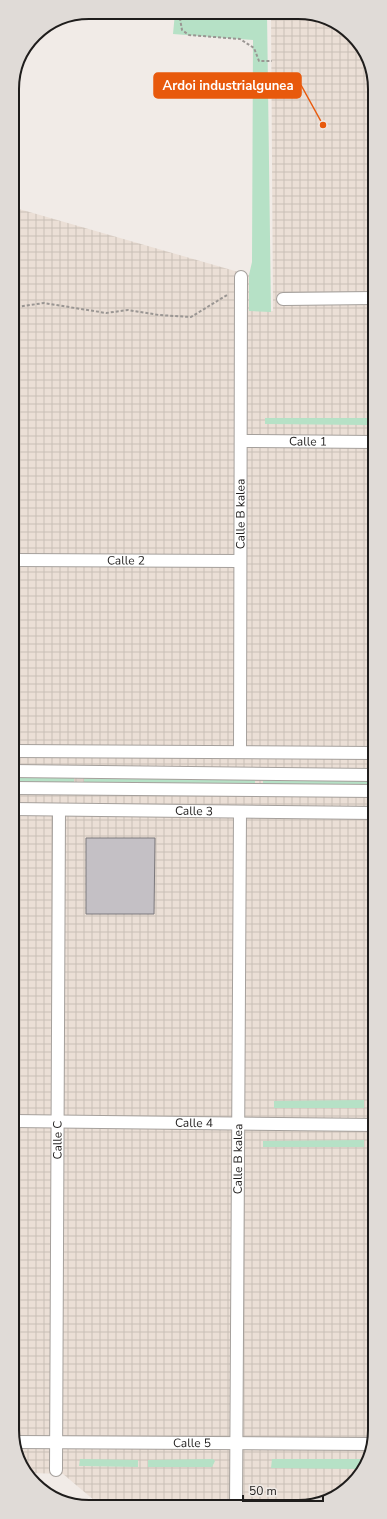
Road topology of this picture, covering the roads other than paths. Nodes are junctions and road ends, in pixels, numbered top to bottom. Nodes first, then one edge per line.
1 (241, 277) dead end
2 (368, 298) edge
3 (283, 299) dead end
4 (241, 441) junction
5 (368, 442) edge
6 (19, 560) edge
7 (240, 561) junction
8 (19, 751) edge
9 (240, 751) junction
10 (368, 753) edge
11 (19, 771) edge
12 (368, 774) edge
13 (19, 788) edge
14 (368, 791) edge
15 (19, 809) edge
16 (60, 810) junction
17 (240, 812) junction
18 (368, 813) edge
19 (19, 1121) edge
20 (58, 1121) junction
21 (239, 1123) junction
22 (368, 1125) edge
23 (20, 1442) edge
24 (58, 1442) junction
25 (237, 1444) junction
26 (367, 1444) edge
27 (56, 1470) dead end
28 (236, 1500) edge

1 - 4 street, Calle B kalea
2 - 3 street
4 - 5 street, Calle 1
4 - 7 street, Calle B kalea
6 - 7 street, Calle 2
7 - 9 street, Calle B kalea
8 - 9 street
9 - 10 street
11 - 12 street
13 - 14 street, Calle 3
15 - 16 street, Calle 3
16 - 17 street, Calle 3
16 - 20 street, Calle C
17 - 18 street, Calle 3
17 - 21 street, Calle B kalea
19 - 20 street, Calle 4
20 - 21 street, Calle 4
20 - 24 street, Calle C
21 - 22 street, Calle 4
21 - 25 street, Calle B kalea
23 - 24 street, Calle 5
24 - 25 street, Calle 5
24 - 27 street, Calle C
25 - 26 street, Calle 5
25 - 28 street, Calle B kalea

